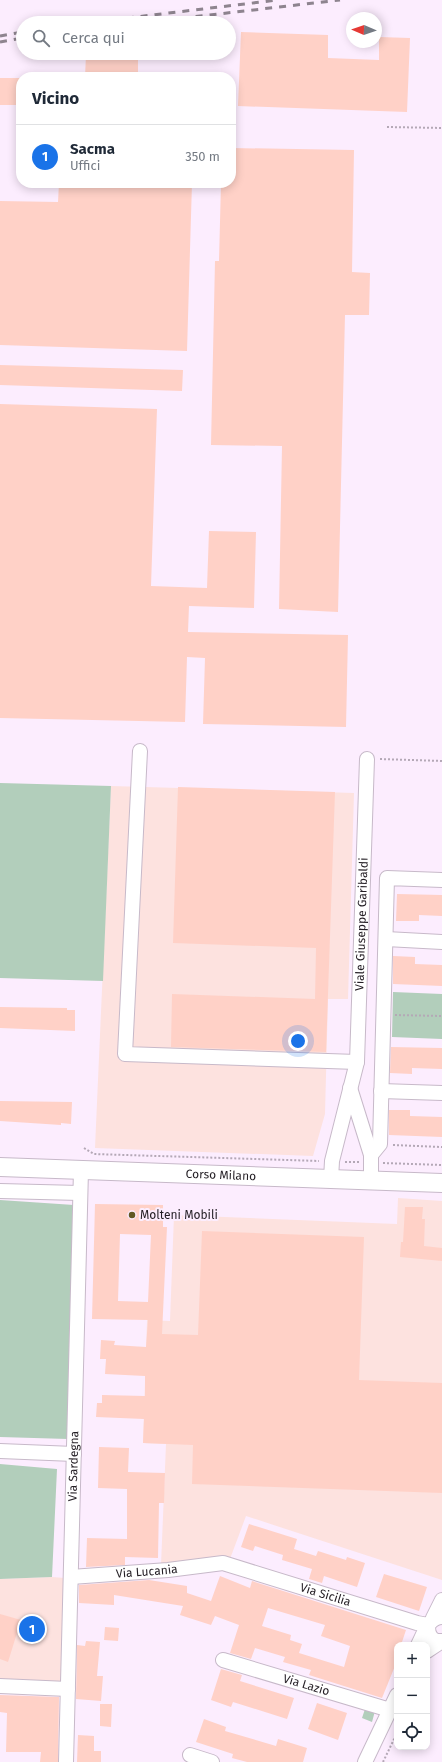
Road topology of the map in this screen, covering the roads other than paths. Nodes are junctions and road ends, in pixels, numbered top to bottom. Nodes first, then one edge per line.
1 (140, 751) dead end
2 (367, 759) road end
3 (442, 880) edge
4 (386, 939) junction
5 (442, 942) edge
6 (357, 1062) junction
7 (350, 1088) junction
8 (381, 1091) junction
9 (442, 1093) edge
10 (374, 1154) junction
11 (0, 1167) edge
12 (81, 1170) junction
13 (331, 1179) junction
14 (371, 1181) junction
15 (442, 1183) edge
16 (0, 1191) edge
17 (80, 1193) junction
18 (0, 1451) edge
19 (74, 1454) junction
20 (223, 1563) joint
21 (71, 1577) junction
22 (442, 1600) edge
23 (433, 1622) edge
24 (442, 1641) edge
25 (420, 1642) edge
26 (430, 1649) edge
27 (223, 1660) dead end
28 (0, 1686) edge
29 (68, 1689) junction
30 (394, 1701) edge
31 (390, 1710) junction
32 (190, 1755) dead end
33 (66, 1762) edge
34 (212, 1762) edge
35 (365, 1762) edge

1 - 6 street
2 - 6 street, Viale Giuseppe Garibaldi
3 - 4 street, Viale Giuseppe Garibaldi
4 - 5 street, Viale Giuseppe Garibaldi
4 - 8 street, Viale Giuseppe Garibaldi
6 - 7 street, Viale Giuseppe Garibaldi
7 - 10 street, Viale Giuseppe Garibaldi
7 - 13 street, Viale Giuseppe Garibaldi
8 - 9 street
8 - 10 street, Viale Giuseppe Garibaldi
10 - 14 street, Viale Giuseppe Garibaldi
11 - 12 main road, Corso Milano
12 - 13 main road, Corso Milano
12 - 17 street, Via Sardegna
13 - 14 main road, Corso Milano
14 - 15 main road, Corso Milano
16 - 17 street
17 - 19 street, Via Sardegna
18 - 19 street
19 - 21 street, Via Sardegna
20 - 21 street, Via Lucania
20 - 23 street, Via Sicilia
21 - 29 street, Via Sardegna
22 - 23 street
23 - 24 street
23 - 25 street
24 - 26 street
27 - 31 street, Via Lazio
28 - 29 street
29 - 33 street, Via Sardegna
30 - 31 street
31 - 35 street
32 - 34 street

